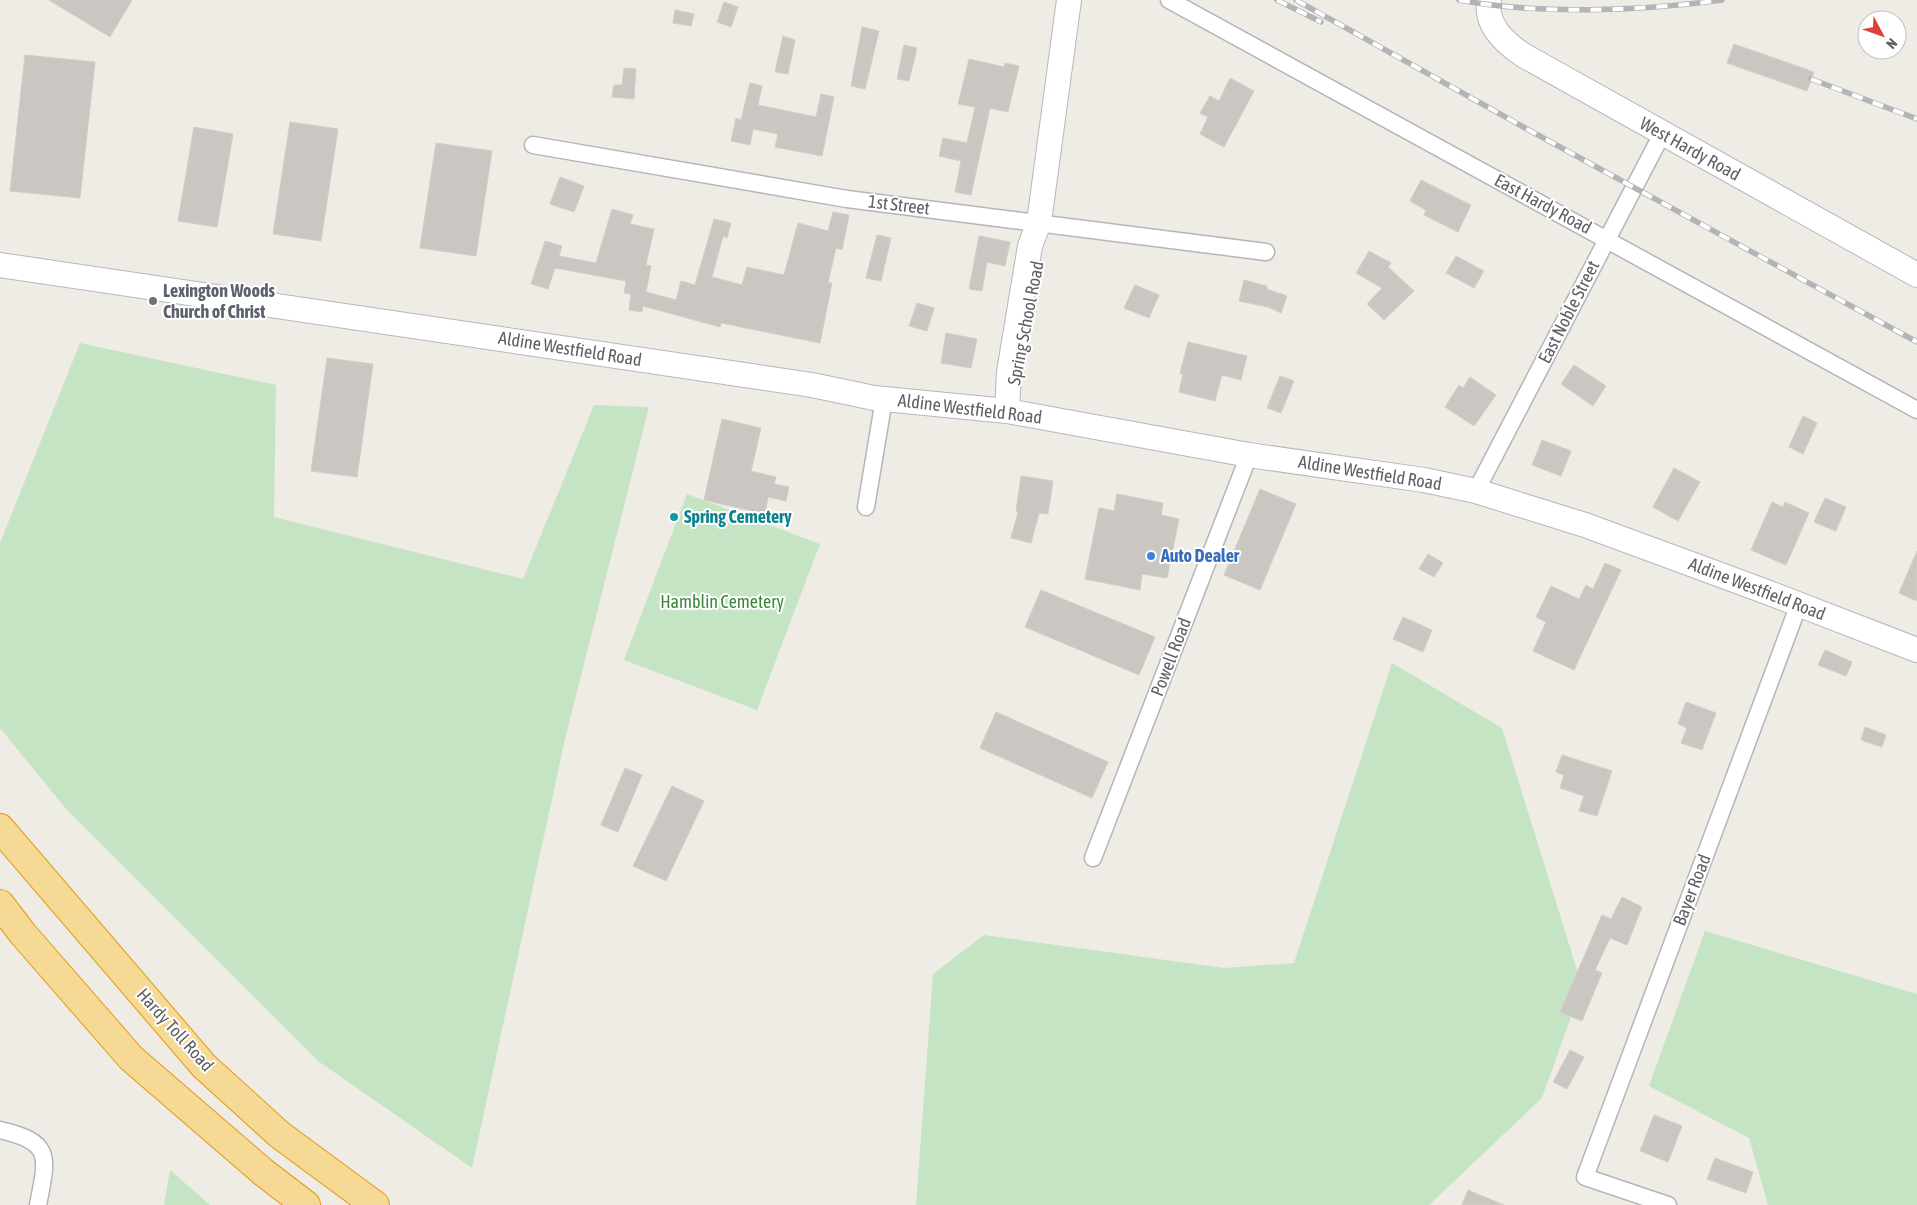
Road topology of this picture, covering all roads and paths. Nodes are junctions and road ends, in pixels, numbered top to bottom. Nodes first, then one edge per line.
1 (1070, 0) edge
2 (1169, 0) edge
3 (1489, 0) edge
4 (1662, 134) junction
5 (533, 145) dead end
6 (1039, 222) junction
7 (1607, 239) junction
8 (1266, 252) dead end
9 (0, 264) edge
10 (1917, 276) edge
11 (884, 399) junction
12 (1917, 410) edge
13 (1007, 411) junction
14 (1249, 455) junction
15 (1476, 491) junction
16 (866, 507) dead end
17 (1799, 604) junction
18 (1917, 650) edge
19 (0, 829) edge
20 (1093, 858) dead end
21 (0, 904) edge
22 (0, 1130) edge
23 (38, 1205) edge
24 (306, 1205) edge
25 (374, 1205) edge
26 (1668, 1205) edge

1 - 6 main road, Spring School Road
2 - 7 street, East Hardy Road
3 - 4 main road, West Hardy Road
4 - 7 street, East Noble Street
4 - 10 main road, West Hardy Road
5 - 6 street, 1st Street
6 - 8 street, 1st Street
6 - 13 main road, Spring School Road
7 - 12 street, East Hardy Road
7 - 15 street, East Noble Street
9 - 11 main road, Aldine Westfield Road
11 - 13 main road, Aldine Westfield Road
11 - 16 street
13 - 14 main road, Aldine Westfield Road
14 - 15 main road, Aldine Westfield Road
14 - 20 street, Powell Road
15 - 17 main road, Aldine Westfield Road
17 - 18 main road, Aldine Westfield Road
17 - 26 street, Bayer Road
19 - 25 highway, Hardy Toll Road
21 - 24 highway
22 - 23 street

